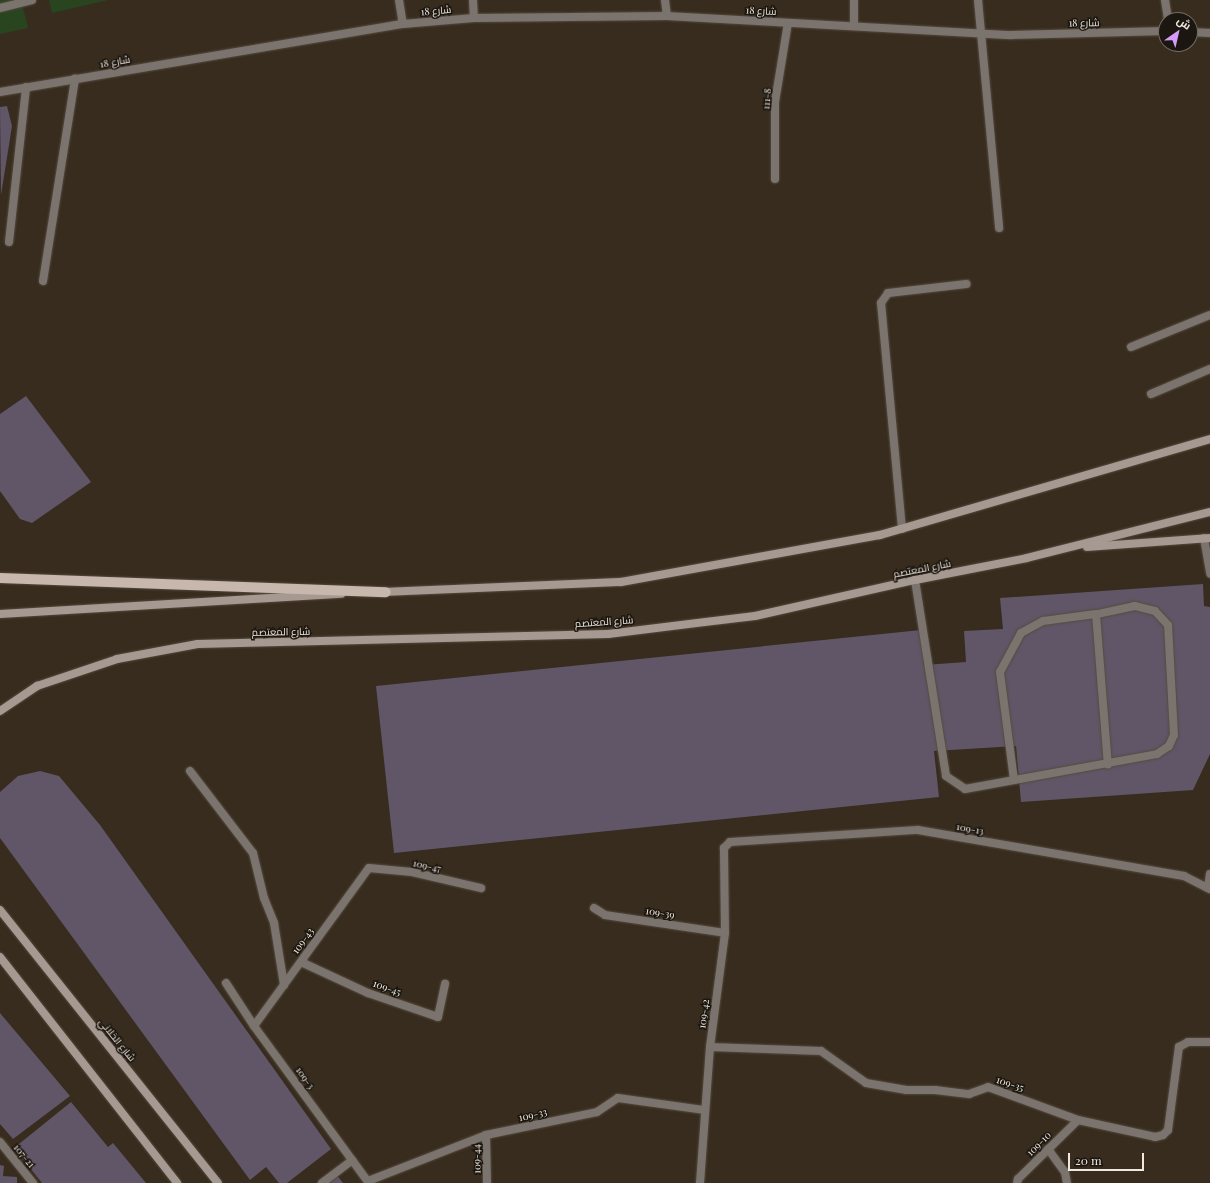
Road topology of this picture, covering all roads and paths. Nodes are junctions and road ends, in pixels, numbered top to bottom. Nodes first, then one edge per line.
1 (32, 0) edge
2 (400, 0) edge
3 (473, 0) edge
4 (665, 0) edge
5 (854, 0) edge
6 (978, 0) edge
7 (1165, 0) edge
8 (0, 8) edge
9 (1167, 12) edge
10 (667, 16) junction
11 (474, 18) junction
12 (788, 23) junction
13 (402, 24) junction
14 (854, 26) junction
15 (1158, 31) edge
16 (1198, 32) edge
17 (979, 33) junction
18 (1210, 33) edge
19 (75, 79) junction
20 (26, 88) junction
21 (0, 92) edge
22 (775, 179) dead end
23 (999, 228) dead end
24 (9, 242) dead end
25 (43, 280) dead end
26 (966, 284) dead end
27 (1210, 315) edge
28 (1131, 347) dead end
29 (1210, 370) edge
30 (1151, 394) dead end
31 (1210, 439) edge
32 (1210, 512) edge
33 (902, 529) junction
34 (1207, 538) edge
35 (1064, 549) junction
36 (1210, 573) edge
37 (0, 578) edge
38 (915, 580) junction
39 (386, 592) junction
40 (0, 614) edge
41 (1096, 614) junction
42 (0, 711) edge
43 (1108, 764) junction
44 (190, 771) dead end
45 (1014, 780) junction
46 (724, 848) joint
47 (369, 868) joint
48 (1210, 874) edge
49 (481, 888) dead end
50 (1209, 889) edge
51 (594, 908) dead end
52 (0, 910) edge
53 (725, 933) junction
54 (0, 958) edge
55 (301, 962) junction
56 (226, 983) dead end
57 (445, 984) dead end
58 (284, 985) junction
59 (254, 1026) junction
60 (1210, 1042) edge
61 (710, 1047) junction
62 (705, 1110) junction
63 (1078, 1120) junction
64 (486, 1135) junction
65 (0, 1142) edge
66 (1048, 1149) junction
67 (352, 1160) junction
68 (369, 1182) edge
69 (33, 1183) edge
70 (177, 1183) edge
71 (218, 1183) edge
72 (322, 1183) edge
73 (487, 1183) edge
74 (700, 1183) edge
75 (1017, 1183) edge
76 (1067, 1183) edge

1 - 8 street
2 - 13 street
3 - 11 street
4 - 10 street
5 - 14 street
6 - 17 street
7 - 9 street
10 - 11 street, شارع 18
10 - 12 street, شارع 18
11 - 13 street, شارع 18
12 - 14 street, شارع 18
12 - 22 street, 111-8
13 - 19 street, شارع 18
14 - 17 street, شارع 18
15 - 17 street, شارع 18
16 - 18 street
17 - 23 street
19 - 20 street, شارع 18
19 - 25 street
20 - 21 street, شارع 18
20 - 24 street
26 - 33 street
27 - 28 street
29 - 30 street
31 - 33 main road
32 - 35 main road, شارع المعتصم
33 - 39 main road
34 - 35 main road
34 - 36 street
35 - 38 main road, شارع المعتصم
37 - 39 main road
38 - 42 main road, شارع المعتصم
38 - 45 street
39 - 40 main road
41 - 43 street
41 - 43 street
41 - 45 street
43 - 45 street
44 - 58 street
46 - 50 street, 109-13
46 - 53 street, 109-42
47 - 49 street, 109-47
47 - 55 street, 109-43
48 - 50 street
51 - 53 street, 109-39
52 - 71 main road, شارع الخلاني
53 - 61 street, 109-42
54 - 70 main road
55 - 57 street, 109-45
55 - 58 street, 109-43
56 - 59 street, 109-3
58 - 59 street, 109-43
59 - 67 street, 109-3
60 - 63 street, 109-35
61 - 62 street, 109-42
61 - 63 street, 109-35
62 - 64 street, 109-33
62 - 74 street, 109-42
63 - 66 street, 109-10
64 - 68 street, 109-33
64 - 73 street, 109-44
65 - 69 street, 107-21
66 - 75 street, 109-10
66 - 76 street
67 - 68 street, 109-3
67 - 72 street

